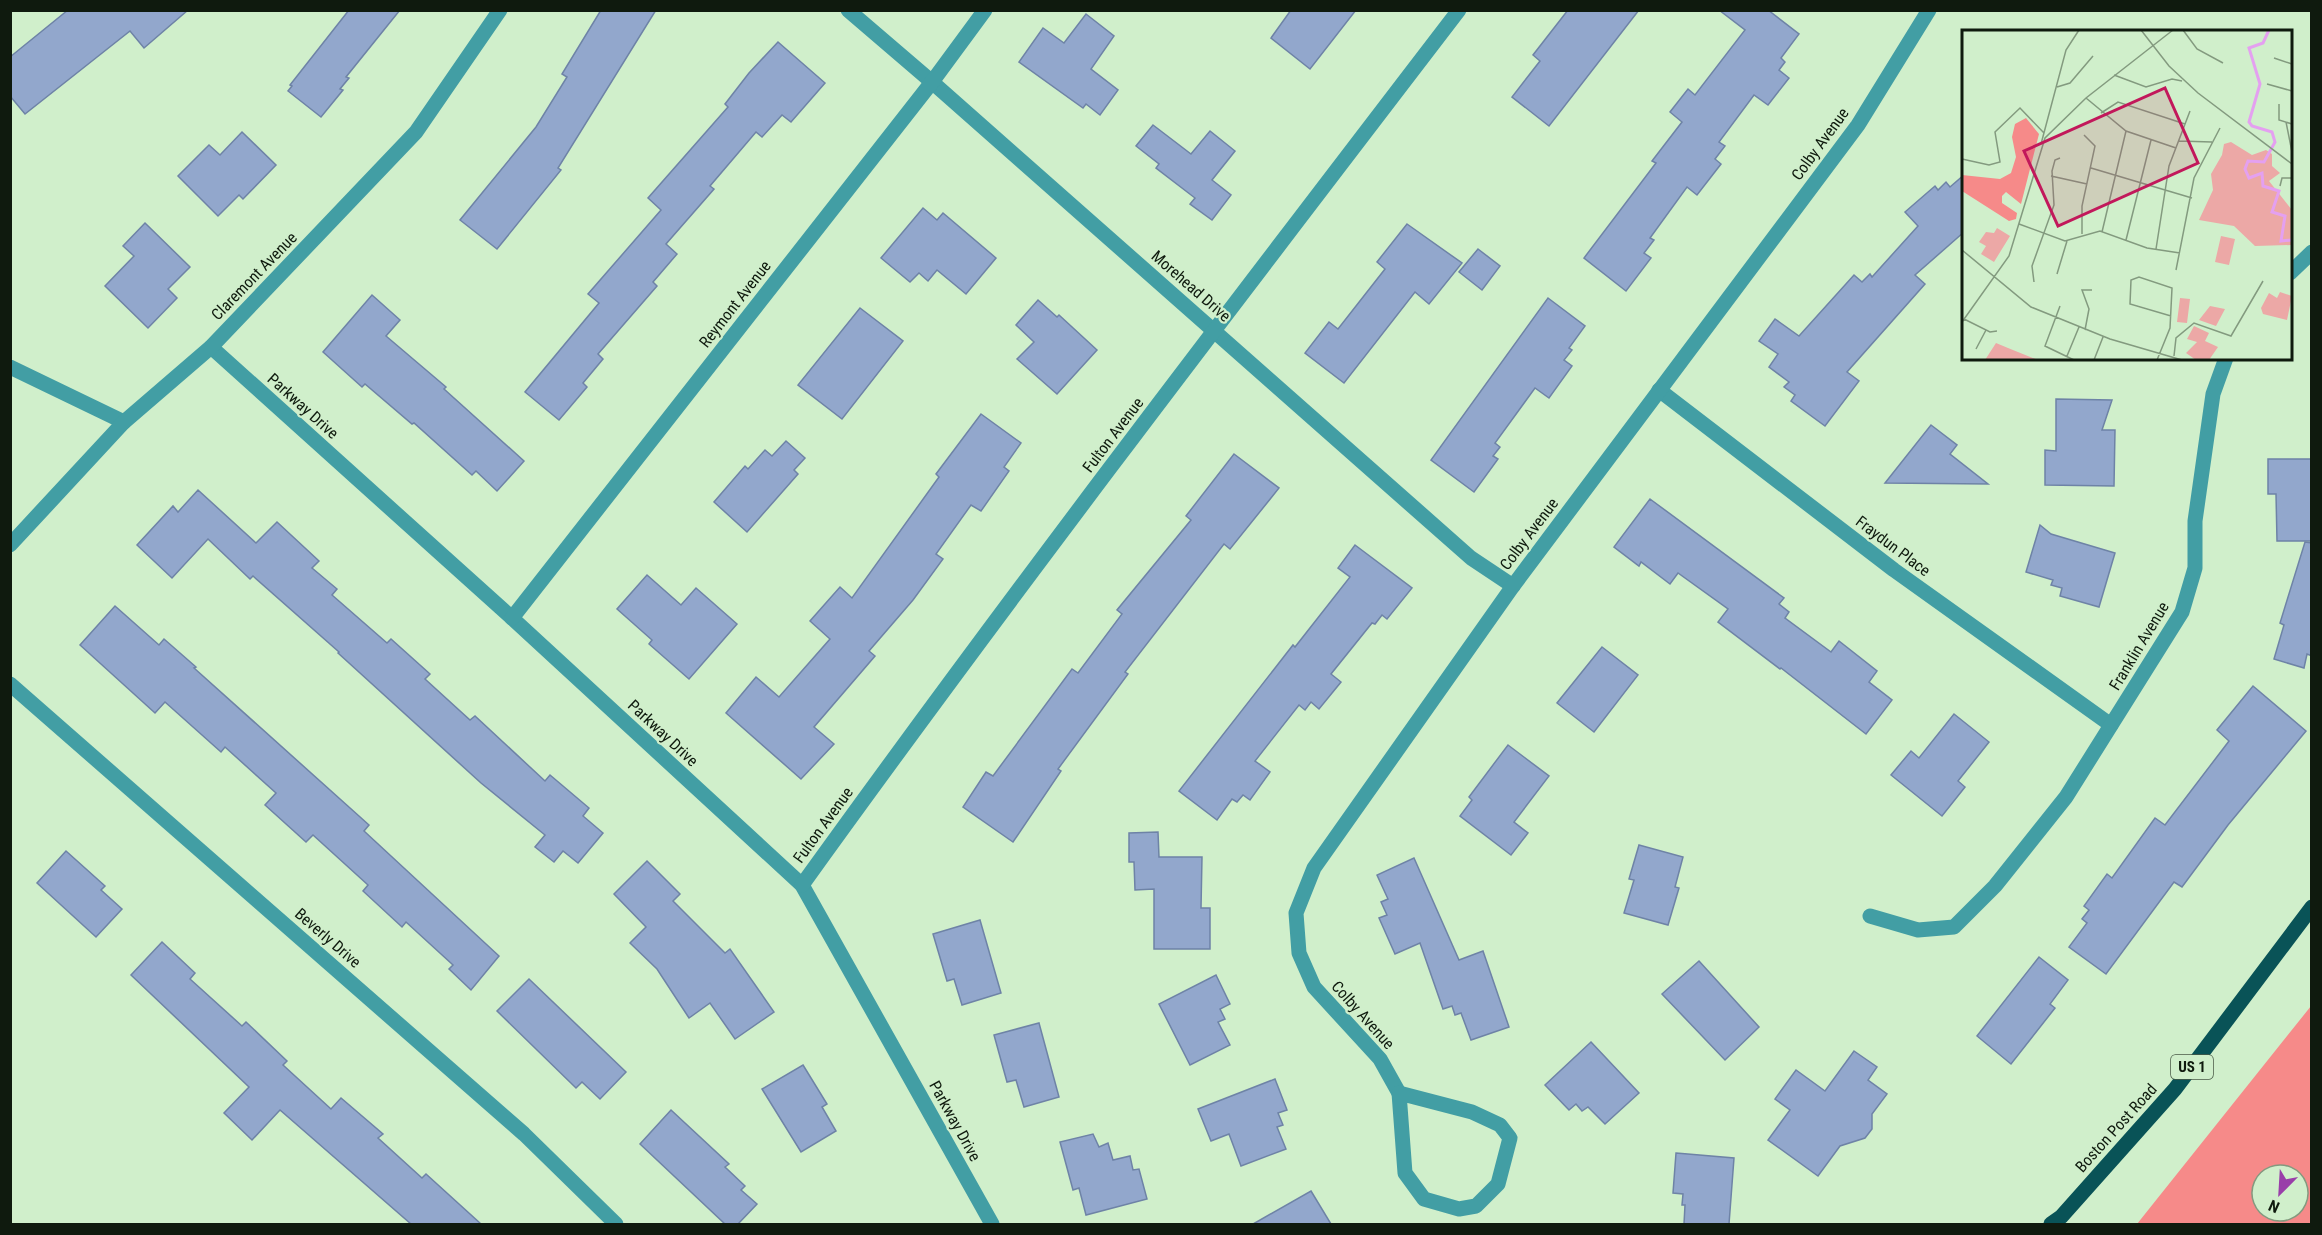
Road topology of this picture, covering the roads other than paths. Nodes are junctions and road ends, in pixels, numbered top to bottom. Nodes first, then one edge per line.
1 (500, 10) edge
2 (848, 10) edge
3 (985, 10) edge
4 (1459, 10) edge
5 (1929, 10) edge
6 (932, 82) junction
7 (2312, 252) edge
8 (2292, 271) edge
9 (1214, 330) junction
10 (211, 347) junction
11 (2225, 360) edge
12 (10, 367) edge
13 (1659, 390) junction
14 (124, 422) junction
15 (10, 545) edge
16 (1513, 586) junction
17 (512, 618) junction
18 (10, 684) edge
19 (2111, 725) junction
20 (802, 885) junction
21 (2312, 907) edge
22 (1870, 916) dead end
23 (1399, 1093) junction
24 (616, 1224) edge
25 (992, 1224) edge
26 (2051, 1224) edge

1 - 10 street, Claremont Avenue
2 - 6 street, Morehead Drive
3 - 6 street, Reymont Avenue
4 - 9 street, Fulton Avenue
5 - 13 street, Colby Avenue
6 - 9 street, Morehead Drive
6 - 17 street, Reymont Avenue
7 - 8 street
9 - 16 street, Morehead Drive
9 - 20 street, Fulton Avenue
10 - 14 street, Claremont Avenue
10 - 17 street, Parkway Drive
11 - 19 street, Franklin Avenue
12 - 14 street
13 - 16 street, Colby Avenue
13 - 19 street, Fraydun Place
14 - 15 street, Claremont Avenue
16 - 23 street, Colby Avenue
17 - 20 street, Parkway Drive
18 - 24 street, Beverly Drive
19 - 22 street, Franklin Avenue
20 - 25 street, Parkway Drive
21 - 26 main road, Boston Post Road / US 1
23 - 23 street, Colby Avenue

